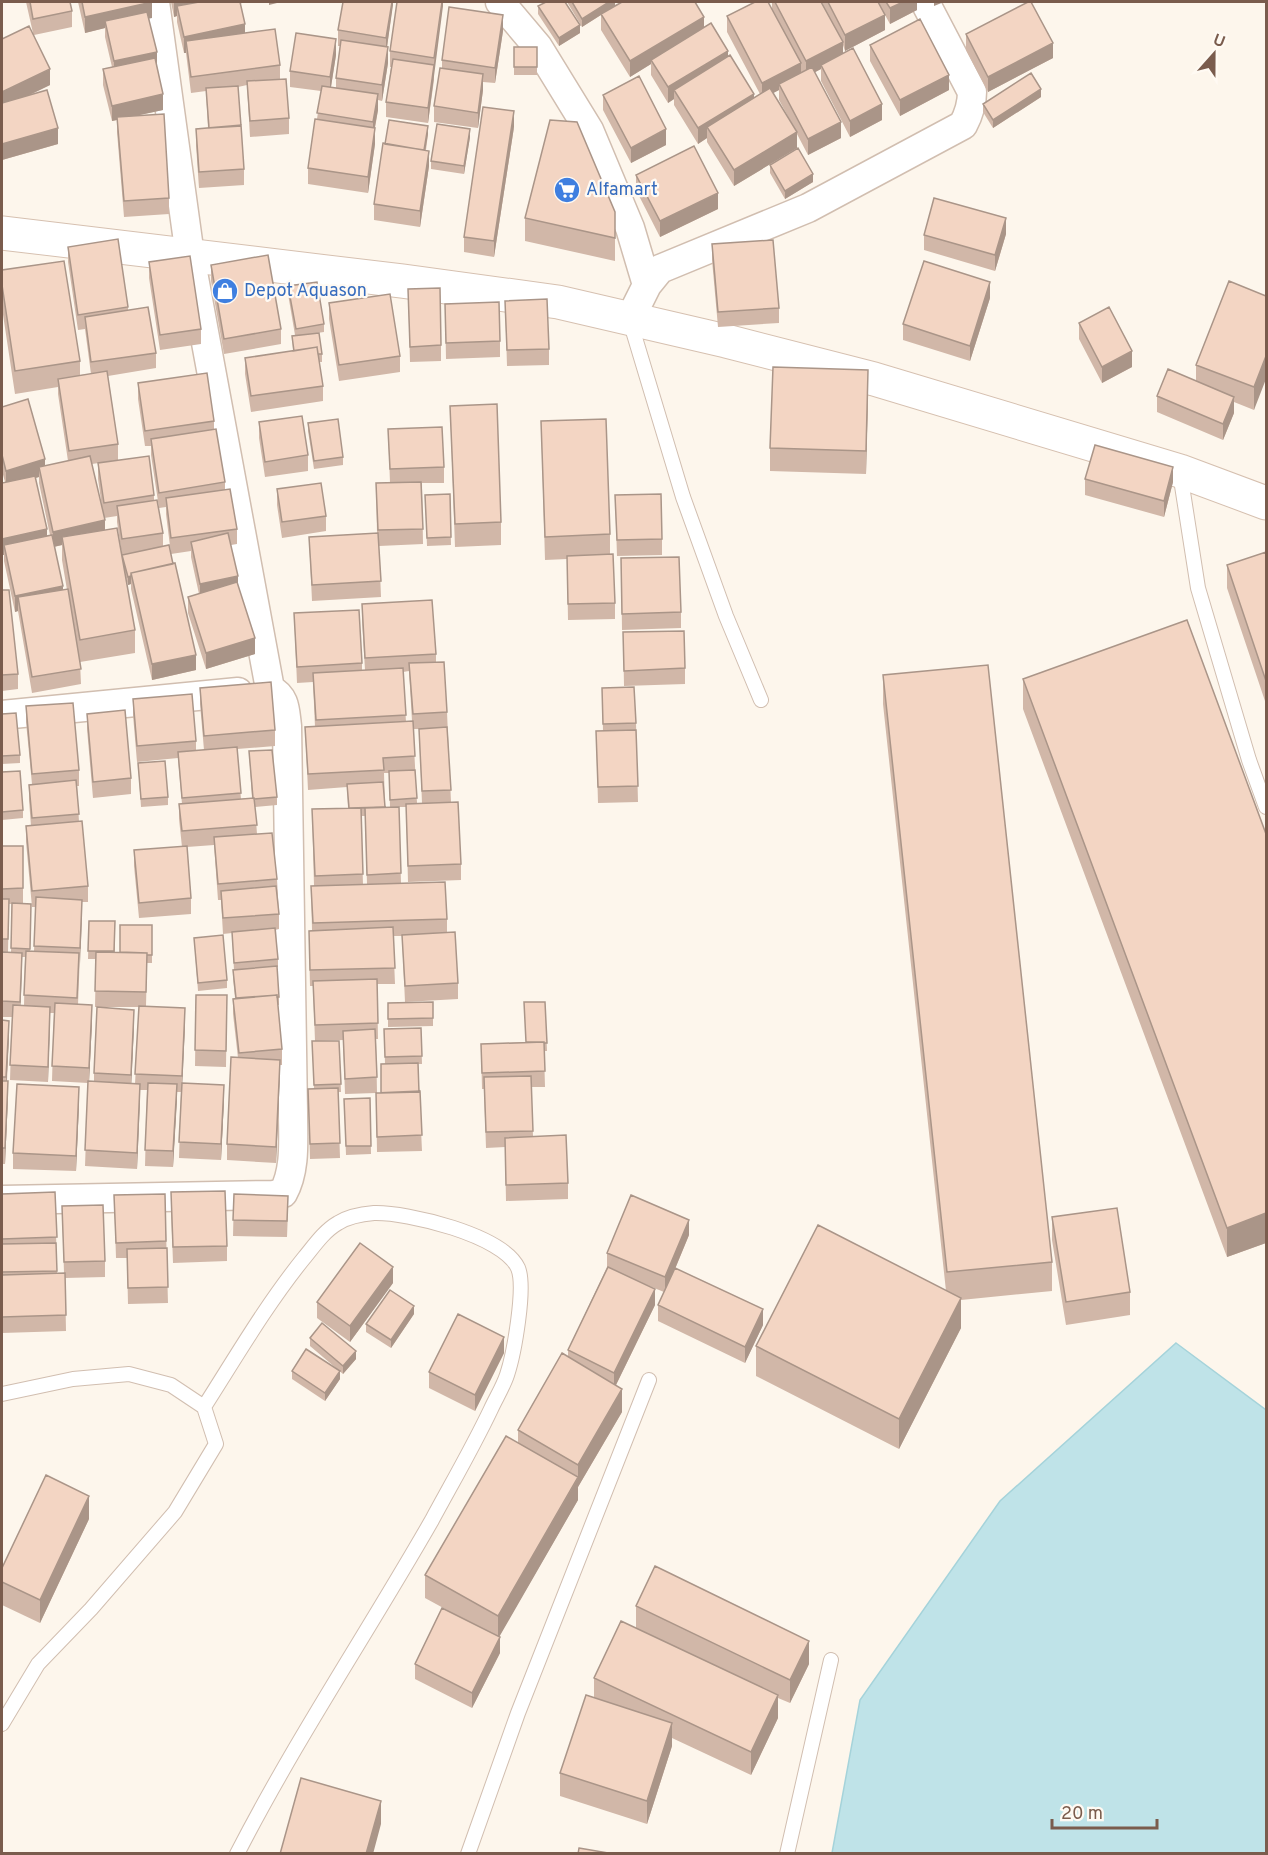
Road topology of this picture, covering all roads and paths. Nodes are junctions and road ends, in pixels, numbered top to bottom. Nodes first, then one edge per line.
1 (155, 2) edge
2 (500, 2) edge
3 (925, 2) edge
4 (2, 232) edge
5 (190, 255) junction
6 (647, 285) junction
7 (630, 319) junction
8 (1180, 471) junction
9 (1266, 503) edge
10 (270, 689) junction
11 (760, 700) dead end
12 (2, 715) edge
13 (1266, 807) edge
14 (2, 1200) edge
15 (649, 1380) dead end
16 (2, 1394) edge
17 (204, 1407) junction
18 (831, 1660) dead end
19 (2, 1724) edge
20 (237, 1854) edge
21 (468, 1854) edge
22 (787, 1854) edge

1 - 5 street
2 - 6 street
3 - 6 street
4 - 5 street
5 - 7 street
5 - 10 street
6 - 7 street
7 - 8 street
7 - 11 lane
8 - 9 street
8 - 13 lane
10 - 12 street
10 - 14 street
15 - 21 lane
16 - 17 lane
17 - 19 lane
17 - 20 lane
18 - 22 lane

